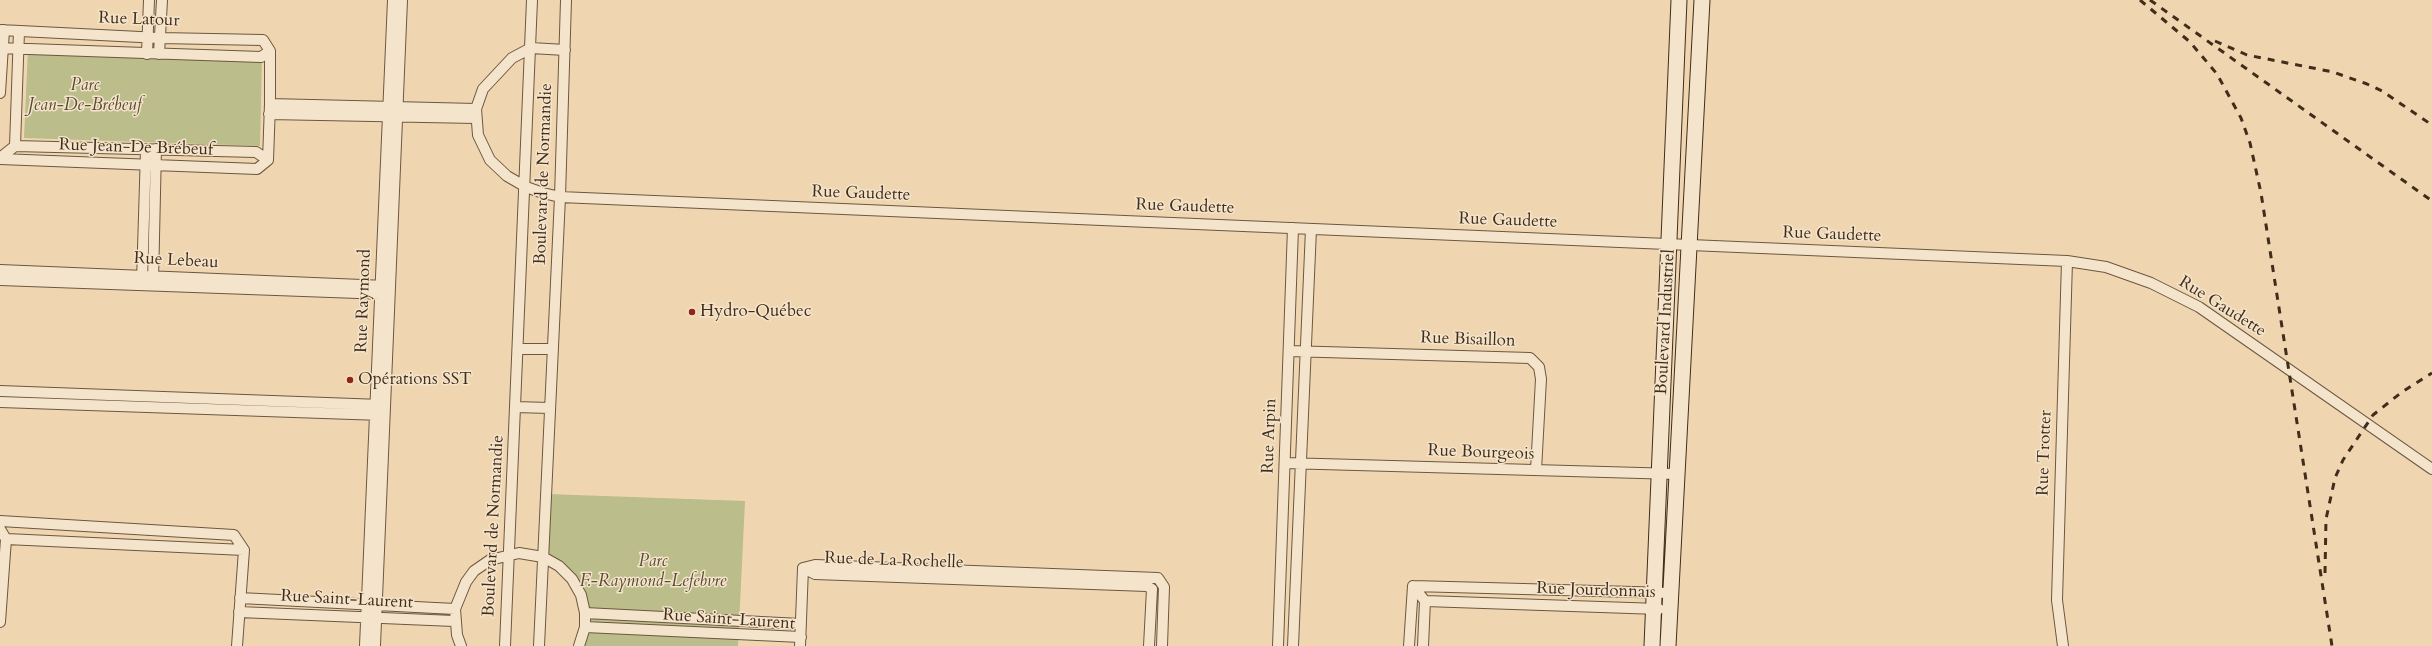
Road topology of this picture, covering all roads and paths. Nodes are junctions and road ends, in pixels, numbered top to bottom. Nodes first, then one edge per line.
1 (149, 0) edge
2 (162, 0) edge
3 (393, 0) edge
4 (402, 0) edge
5 (532, 0) edge
6 (566, 0) edge
7 (1679, 0) edge
8 (1702, 0) edge
9 (1678, 15) junction
10 (1701, 21) junction
11 (2, 30) edge
12 (19, 31) junction
13 (148, 37) junction
14 (160, 38) junction
15 (1, 48) edge
16 (531, 48) junction
17 (17, 49) junction
18 (566, 50) junction
19 (270, 51) junction
20 (147, 54) junction
21 (159, 54) junction
22 (1675, 88) junction
23 (1698, 90) junction
24 (0, 93) edge
25 (270, 109) junction
26 (393, 112) junction
27 (476, 113) junction
28 (15, 146) junction
29 (151, 150) junction
30 (0, 158) edge
31 (268, 160) junction
32 (146, 165) junction
33 (156, 165) junction
34 (526, 187) junction
35 (560, 197) junction
36 (1293, 228) junction
37 (1311, 229) junction
38 (1668, 244) junction
39 (1690, 245) junction
40 (2066, 261) junction
41 (3, 270) edge
42 (82, 273) junction
43 (150, 279) junction
44 (3, 280) edge
45 (82, 283) junction
46 (385, 290) junction
47 (518, 349) junction
48 (553, 349) junction
49 (1289, 350) junction
50 (1306, 351) junction
51 (77, 394) junction
52 (5, 397) edge
53 (140, 402) junction
54 (77, 404) junction
55 (515, 407) junction
56 (550, 408) junction
57 (380, 410) junction
58 (1284, 463) junction
59 (1301, 464) junction
60 (2432, 469) edge
61 (1536, 470) junction
62 (1660, 474) junction
63 (1676, 474) junction
64 (0, 521) edge
65 (0, 529) edge
66 (138, 530) junction
67 (6, 539) junction
68 (138, 545) junction
69 (244, 550) junction
70 (508, 554) junction
71 (543, 557) junction
72 (803, 568) junction
73 (984, 576) junction
74 (1162, 583) junction
75 (1413, 586) junction
76 (1152, 589) junction
77 (1523, 589) junction
78 (1655, 593) junction
79 (1670, 593) junction
80 (240, 598) junction
81 (1425, 601) junction
82 (372, 604) junction
83 (1522, 605) junction
84 (455, 609) junction
85 (1654, 609) junction
86 (1669, 609) junction
87 (239, 612) junction
88 (585, 613) junction
89 (650, 616) junction
90 (371, 618) junction
91 (454, 621) junction
92 (0, 622) edge
93 (801, 624) junction
94 (585, 627) junction
95 (650, 630) junction
96 (801, 642) edge
97 (237, 646) edge
98 (365, 646) edge
99 (375, 646) edge
100 (461, 646) edge
101 (505, 646) edge
102 (538, 646) edge
103 (579, 646) edge
104 (1149, 646) edge
105 (1162, 646) edge
106 (1278, 646) edge
107 (1293, 646) edge
108 (1409, 646) edge
109 (1423, 646) edge
110 (1652, 646) edge
111 (1668, 646) edge
112 (2064, 646) edge

1 - 13 street
2 - 14 street
3 - 26 street, Rue Raymond
4 - 26 street, Rue Raymond
5 - 16 street, Boulevard de Normandie
6 - 18 street, Boulevard de Normandie
7 - 9 street, Boulevard Industriel
8 - 10 street, Boulevard Industriel
9 - 10 street
9 - 22 street, Boulevard Industriel
10 - 23 street, Boulevard Industriel
11 - 12 street, Rue Latour
11 - 15 street
12 - 13 street, Rue Latour
12 - 17 street
13 - 14 street, Rue Latour
13 - 20 street
14 - 19 street, Rue Latour
14 - 21 street
15 - 17 street, Rue Latour
15 - 24 street
16 - 18 street
16 - 27 street
16 - 34 street, Boulevard de Normandie
17 - 20 street, Rue Latour
17 - 28 street
18 - 35 street, Boulevard de Normandie
19 - 21 street, Rue Latour
19 - 25 street
20 - 21 street, Rue Latour
22 - 23 street
22 - 38 street, Boulevard Industriel
23 - 39 street, Boulevard Industriel
25 - 26 street
25 - 31 street
26 - 27 street
26 - 46 street, Rue Raymond
27 - 34 street
28 - 29 street, Rue Jean-De Brébeuf
28 - 30 street, Rue Jean-De Brébeuf
29 - 31 street, Rue Jean-De Brébeuf
29 - 32 street
29 - 33 street
30 - 32 street, Rue Jean-De Brébeuf
31 - 33 street, Rue Jean-De Brébeuf
32 - 33 street, Rue Jean-De Brébeuf
32 - 43 street
33 - 43 street
34 - 35 street, Rue Gaudette
34 - 47 street, Boulevard de Normandie
35 - 36 street, Rue Gaudette
35 - 48 street, Boulevard de Normandie
36 - 37 street, Rue Gaudette
36 - 49 street, Rue Arpin
37 - 38 street, Rue Gaudette
37 - 50 street, Rue Arpin
38 - 39 street, Rue Gaudette
38 - 62 street, Boulevard Industriel
39 - 40 street, Rue Gaudette
39 - 63 street, Boulevard Industriel
40 - 60 street, Rue Gaudette
40 - 112 street, Rue Trotter
41 - 42 street, Rue Lebeau
41 - 44 street, Rue Lebeau
42 - 43 street, Rue Lebeau
42 - 45 street
43 - 45 street, Rue Lebeau
43 - 46 street, Rue Lebeau
44 - 45 street, Rue Lebeau
46 - 57 street, Rue Raymond
47 - 48 street
47 - 55 street, Boulevard de Normandie
48 - 56 street, Boulevard de Normandie
49 - 50 street, Rue Bisaillon
49 - 58 street, Rue Arpin
50 - 59 street, Rue Arpin
50 - 61 street, Rue Bisaillon
51 - 52 street
51 - 53 street
51 - 54 street
52 - 54 street
53 - 54 street
53 - 57 street
55 - 56 street
55 - 70 street, Boulevard de Normandie
56 - 71 street, Boulevard de Normandie
57 - 82 street, Rue Raymond
58 - 59 street, Rue Bourgeois
58 - 106 street, Rue Arpin
59 - 61 street, Rue Bourgeois
59 - 107 street, Rue Arpin
61 - 62 street, Rue Bourgeois
62 - 63 street, Rue Bourgeois
62 - 78 street, Boulevard Industriel
63 - 79 street, Boulevard Industriel
64 - 66 street
65 - 67 street
66 - 68 street
66 - 69 street
67 - 68 street
67 - 92 street
68 - 69 street
69 - 80 street
70 - 71 street
70 - 84 street
70 - 101 street, Boulevard de Normandie
71 - 88 street
71 - 102 street, Boulevard de Normandie
72 - 73 street, Rue de La Rochelle
72 - 73 street, Rue de La Rochelle
72 - 93 street, Rue de La Rochelle
73 - 74 street, Rue de La Rochelle
73 - 76 street, Rue de La Rochelle
74 - 76 street
74 - 105 street
75 - 77 street, Rue Jourdonnais
75 - 81 street
75 - 108 street
76 - 104 street
77 - 78 street, Rue Jourdonnais
77 - 83 street, Rue Jourdonnais
78 - 79 street, Rue Jourdonnais
78 - 85 street, Boulevard Industriel
79 - 86 street, Boulevard Industriel
80 - 82 street, Rue Saint-Laurent
80 - 87 street
81 - 83 street, Rue Jourdonnais
81 - 109 street
82 - 84 street, Rue Saint-Laurent
82 - 90 street, Rue Raymond
83 - 85 street, Rue Jourdonnais
84 - 91 street
85 - 86 street, Rue Jourdonnais
85 - 110 street, Boulevard Industriel
86 - 111 street, Boulevard Industriel
87 - 90 street, Rue Saint-Laurent
87 - 97 street
88 - 89 street, Rue Saint-Laurent
88 - 94 street
89 - 93 street, Rue Saint-Laurent
89 - 95 street, Rue Saint-Laurent
90 - 91 street, Rue Saint-Laurent
90 - 98 street, Rue Raymond
90 - 99 street, Rue Raymond
91 - 100 street
93 - 96 street, Rue de La Rochelle
94 - 95 street, Rue Saint-Laurent
94 - 103 street
95 - 96 street, Rue Saint-Laurent

